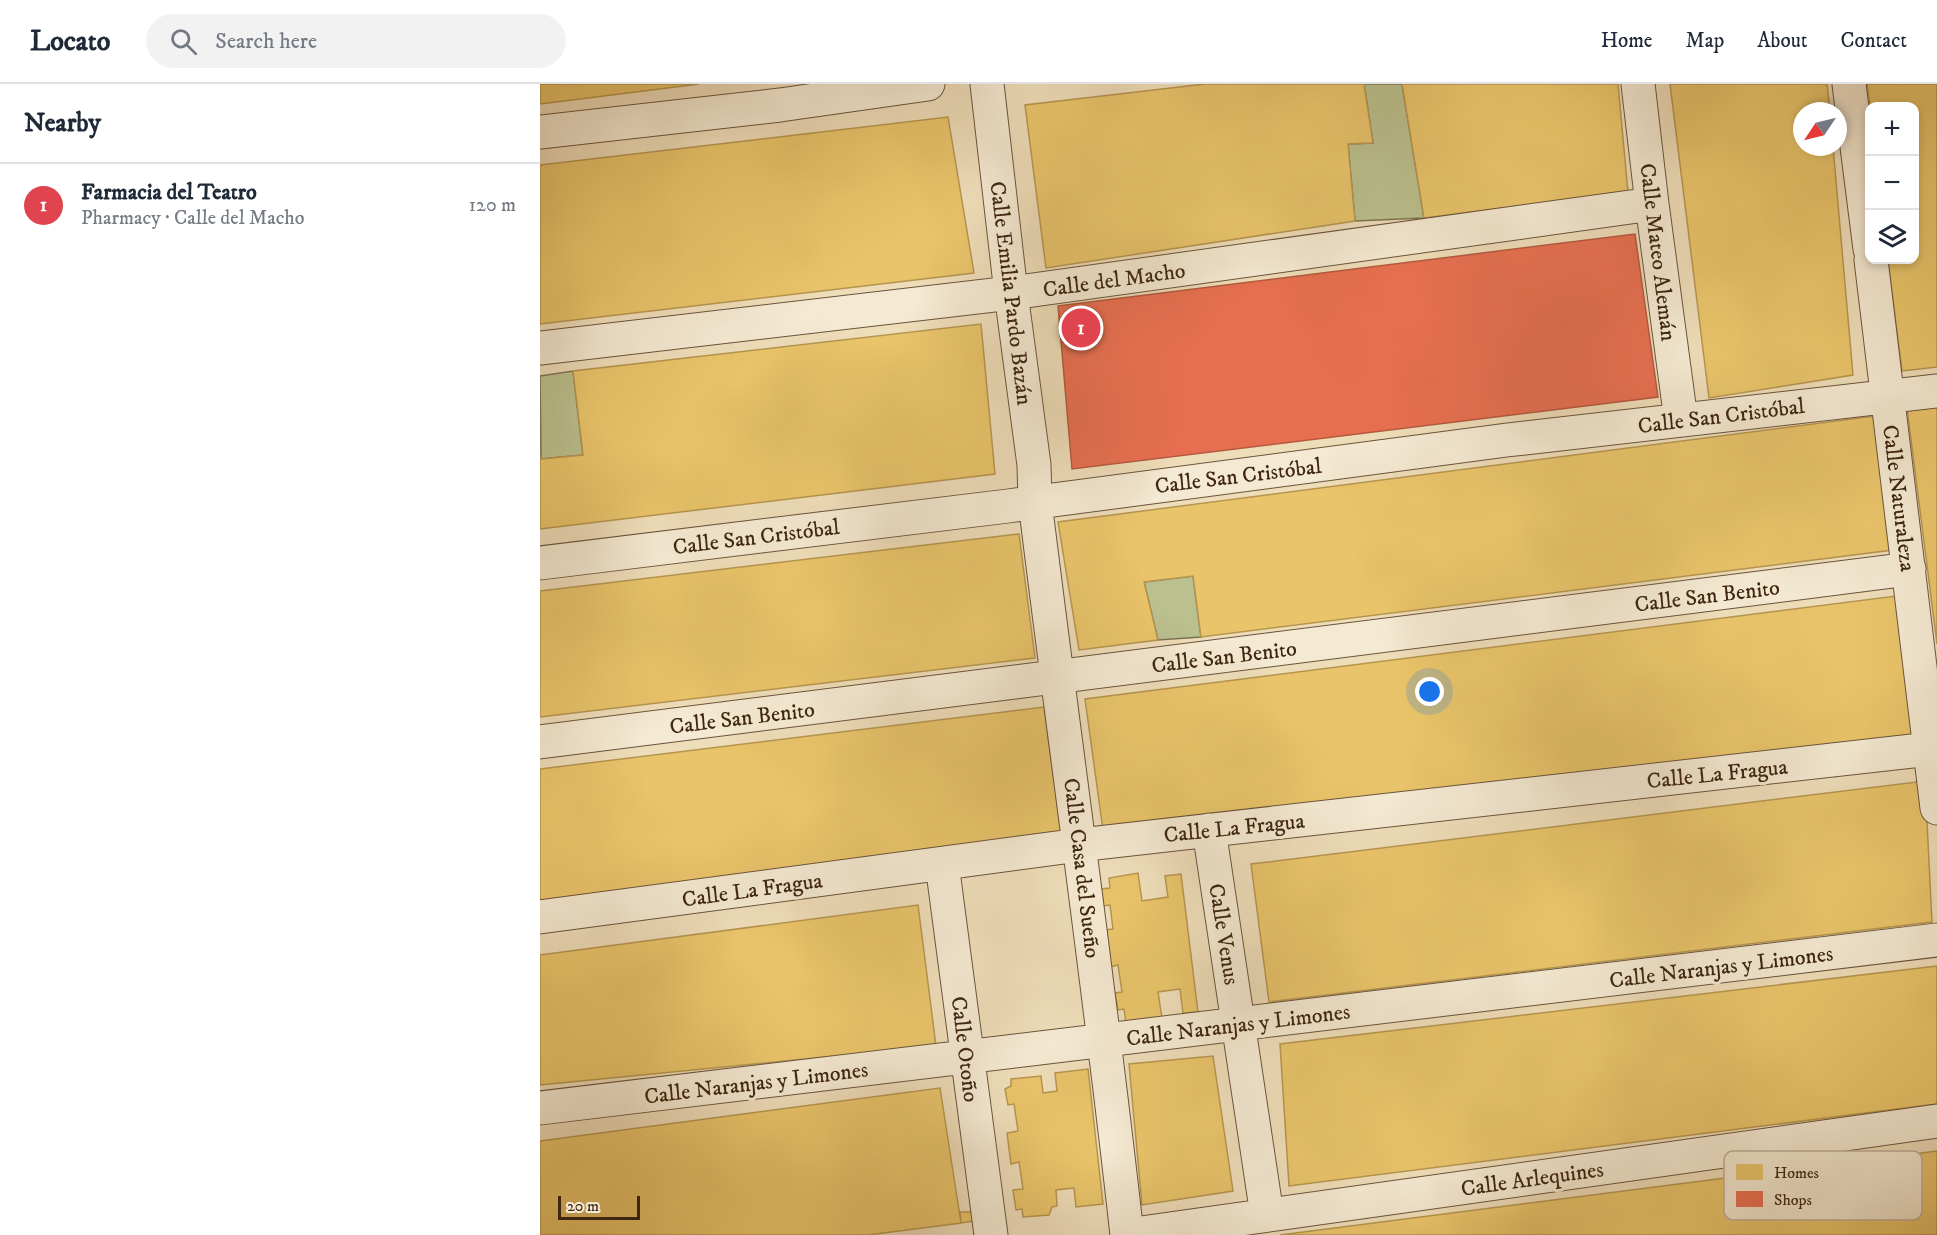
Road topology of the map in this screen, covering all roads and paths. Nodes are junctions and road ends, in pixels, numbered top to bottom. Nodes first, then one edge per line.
1 (928, 84) edge
2 (987, 84) edge
3 (1638, 84) edge
4 (1849, 84) edge
5 (778, 94) edge
6 (540, 132) edge
7 (1652, 204) junction
8 (1865, 216) edge
9 (1871, 264) edge
10 (1011, 293) junction
11 (540, 348) edge
12 (1937, 391) edge
13 (1887, 396) junction
14 (1681, 420) junction
15 (1035, 502) junction
16 (540, 563) edge
17 (1909, 569) junction
18 (1058, 676) junction
19 (540, 742) edge
20 (1930, 749) junction
21 (1937, 808) edge
22 (1209, 830) junction
23 (1078, 845) junction
24 (942, 864) junction
25 (540, 917) edge
26 (1937, 940) edge
27 (1238, 1024) junction
28 (1106, 1039) junction
29 (967, 1056) junction
30 (540, 1108) edge
31 (1937, 1121) edge
32 (1267, 1215) junction
33 (991, 1235) edge
34 (1127, 1235) edge

1 - 5 street
2 - 10 street, Calle Emilia Pardo Bazán
3 - 7 street, Calle Mateo Alemán
4 - 8 street
5 - 6 street
7 - 10 street, Calle del Macho
7 - 14 street, Calle Mateo Alemán
9 - 13 street, Calle Naturaleza
10 - 11 street, Calle del Macho
10 - 15 street, Calle Emilia Pardo Bazán
12 - 13 street, Calle San Cristóbal
13 - 14 street, Calle San Cristóbal
13 - 17 street, Calle Naturaleza
14 - 15 street, Calle San Cristóbal
15 - 16 street, Calle San Cristóbal
15 - 18 street, Calle Casa del Sueño
17 - 18 street, Calle San Benito
17 - 20 street, Calle Naturaleza
18 - 19 street, Calle San Benito
18 - 23 street, Calle Casa del Sueño
20 - 21 street, Calle Naturaleza
20 - 22 street, Calle La Fragua
22 - 23 street, Calle La Fragua
22 - 27 street, Calle Venus
23 - 24 street, Calle La Fragua
23 - 28 street, Calle Casa del Sueño
24 - 25 street, Calle La Fragua
24 - 29 street, Calle Otoño
26 - 27 street, Calle Naranjas y Limones
27 - 28 street, Calle Naranjas y Limones
27 - 32 street, Calle Venus
28 - 29 street, Calle Naranjas y Limones
28 - 34 street, Calle Casa del Sueño
29 - 30 street, Calle Naranjas y Limones
29 - 33 street, Calle Otoño
31 - 32 street, Calle Arlequines
32 - 34 street, Calle Arlequines

